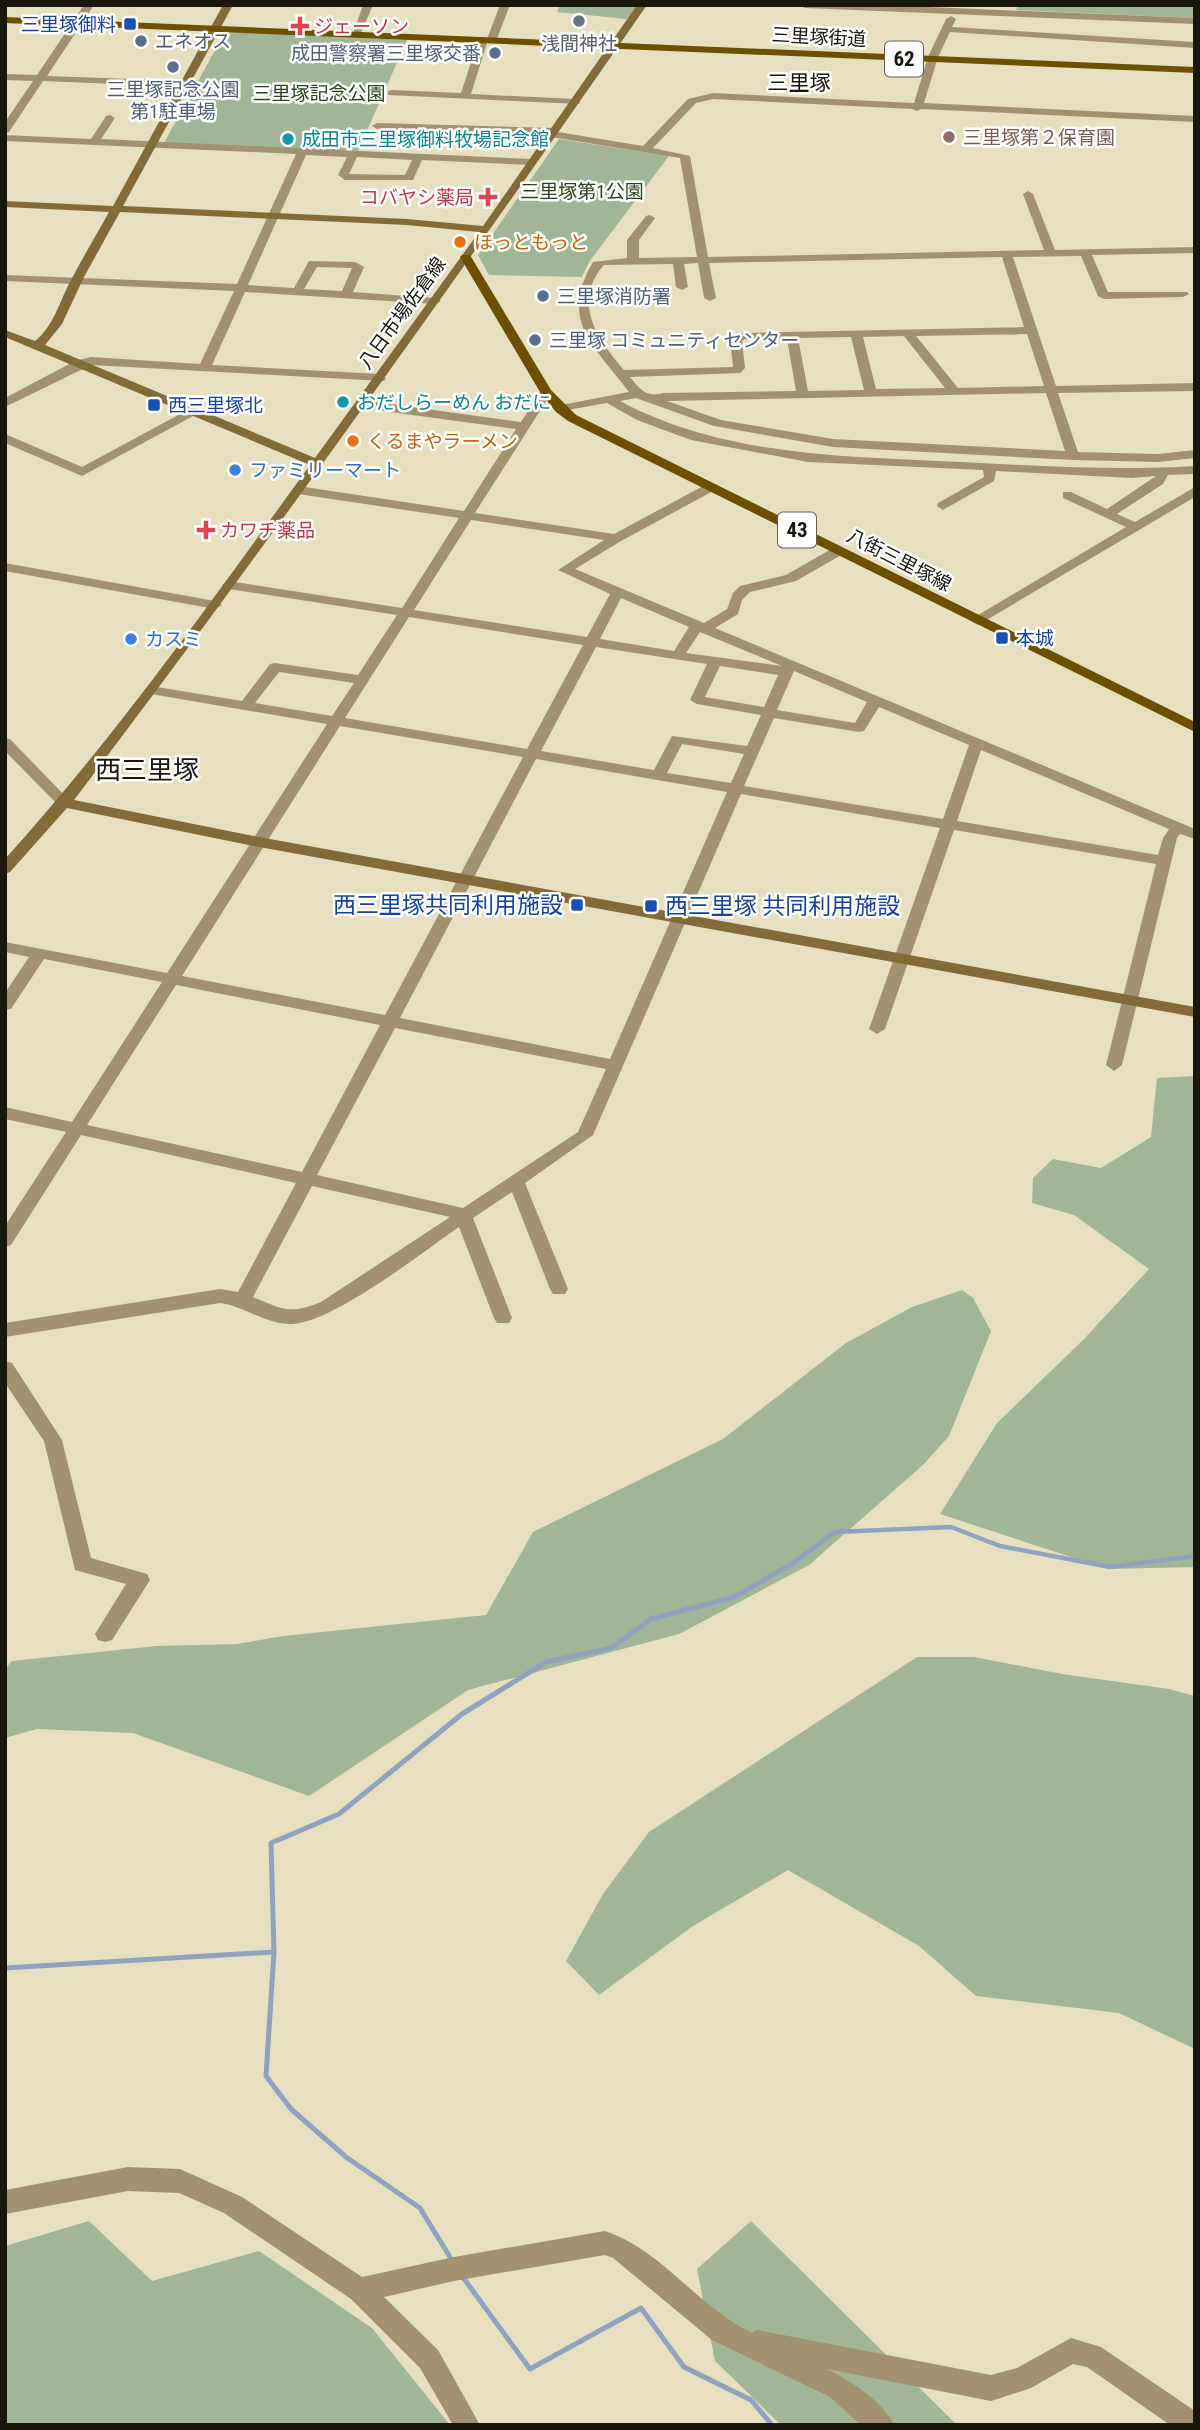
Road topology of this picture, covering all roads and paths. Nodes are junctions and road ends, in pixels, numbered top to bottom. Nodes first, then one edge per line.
1 (89, 5) edge
2 (228, 5) edge
3 (368, 5) edge
4 (505, 5) edge
5 (642, 5) edge
6 (805, 5) edge
7 (866, 6) edge
8 (913, 8) edge
9 (953, 12) junction
10 (5, 20) edge
11 (1195, 21) edge
12 (78, 23) junction
13 (215, 29) junction
14 (946, 29) junction
15 (355, 35) junction
16 (487, 41) junction
17 (1195, 45) edge
18 (613, 46) junction
19 (932, 60) junction
20 (1195, 70) edge
21 (5, 77) edge
22 (38, 78) junction
23 (188, 84) junction
24 (392, 93) dead end
25 (465, 96) junction
26 (575, 102) junction
27 (917, 107) junction
28 (110, 118) dead end
29 (1195, 119) edge
30 (377, 126) dead end
31 (5, 130) edge
32 (553, 133) junction
33 (5, 138) edge
34 (95, 141) junction
35 (154, 144) junction
36 (646, 149) junction
37 (303, 151) junction
38 (354, 153) junction
39 (419, 156) junction
40 (532, 162) junction
41 (1028, 194) dead end
42 (5, 204) edge
43 (117, 209) junction
44 (274, 216) junction
45 (650, 218) dead end
46 (484, 229) junction
47 (1050, 252) junction
48 (1085, 252) junction
49 (1193, 253) edge
50 (1006, 254) junction
51 (466, 257) junction
52 (678, 260) junction
53 (704, 260) junction
54 (633, 261) junction
55 (5, 278) edge
56 (75, 281) junction
57 (682, 287) dead end
58 (242, 288) junction
59 (297, 292) junction
60 (347, 294) junction
61 (1183, 294) dead end
62 (710, 298) dead end
63 (435, 301) junction
64 (1030, 330) junction
65 (906, 332) junction
66 (856, 333) junction
67 (5, 334) edge
68 (792, 335) junction
69 (37, 346) junction
70 (79, 364) junction
71 (205, 367) junction
72 (623, 374) junction
73 (380, 378) junction
74 (1195, 387) edge
75 (1053, 390) junction
76 (954, 391) junction
77 (545, 392) junction
78 (872, 393) junction
79 (636, 394) junction
80 (803, 395) junction
81 (608, 400) junction
82 (655, 400) junction
83 (5, 403) edge
84 (361, 404) junction
85 (559, 409) junction
86 (193, 411) junction
87 (524, 426) junction
88 (5, 438) edge
89 (1195, 454) edge
90 (1073, 456) junction
91 (317, 463) junction
92 (989, 467) junction
93 (1195, 470) edge
94 (1161, 473) junction
95 (711, 487) junction
96 (298, 491) junction
97 (1195, 491) edge
98 (1067, 495) dead end
99 (943, 506) dead end
100 (1108, 514) junction
101 (467, 516) junction
102 (1136, 527) junction
103 (616, 538) junction
104 (838, 551) junction
105 (5, 566) edge
106 (229, 585) junction
107 (618, 592) junction
108 (215, 605) junction
109 (405, 612) junction
110 (978, 621) junction
111 (701, 627) junction
112 (589, 641) junction
113 (678, 655) junction
114 (715, 661) junction
115 (786, 669) junction
116 (362, 680) junction
117 (151, 690) junction
118 (876, 701) junction
119 (246, 706) junction
120 (767, 713) junction
121 (337, 721) junction
122 (1195, 728) edge
123 (5, 742) edge
124 (977, 742) junction
125 (752, 751) junction
126 (530, 753) junction
127 (659, 774) junction
128 (737, 787) junction
129 (64, 803) junction
130 (948, 825) junction
131 (1178, 827) junction
132 (1195, 835) edge
133 (259, 842) junction
134 (1164, 861) junction
135 (5, 869) edge
136 (464, 880) junction
137 (679, 919) junction
138 (5, 947) edge
139 (40, 953) junction
140 (901, 960) junction
141 (172, 979) junction
142 (1131, 1001) junction
143 (5, 1005) edge
144 (1195, 1013) edge
145 (389, 1021) junction
146 (877, 1028) dead end
147 (615, 1065) junction
148 (1114, 1065) dead end
149 (5, 1113) edge
150 (77, 1128) junction
151 (306, 1179) junction
152 (516, 1181) junction
153 (464, 1217) junction
154 (5, 1241) edge
155 (559, 1289) dead end
156 (242, 1301) junction
157 (503, 1318) dead end
158 (5, 1330) edge
159 (5, 1368) edge
160 (105, 1634) dead end
161 (5, 2202) edge
162 (360, 2290) junction
163 (737, 2340) junction
164 (467, 2425) edge
165 (881, 2425) edge
166 (1192, 2425) edge

1 - 12 street
2 - 13 street
3 - 15 street
4 - 16 street
5 - 18 street, 八日市場佐倉線
6 - 7 street
7 - 8 street
8 - 9 street
9 - 11 street
9 - 14 street
10 - 12 main road, 62
12 - 13 main road, 62
12 - 22 street
13 - 15 main road, 62
13 - 23 street
14 - 17 street
14 - 19 street
15 - 16 main road, 62
16 - 18 main road, 三里塚街道 / 62
16 - 25 street
18 - 19 main road, 三里塚街道 / 62
18 - 26 street, 八日市場佐倉線
19 - 20 main road, 三里塚街道 / 62
19 - 27 street
21 - 22 street
22 - 23 street
22 - 31 street
23 - 35 street
24 - 25 street
25 - 26 street
26 - 32 street, 八日市場佐倉線
27 - 29 street
27 - 36 street
28 - 34 street
30 - 32 street
32 - 36 street
32 - 40 street, 八日市場佐倉線
33 - 34 street
34 - 35 street
35 - 37 street
35 - 43 street
36 - 53 street
37 - 38 street
37 - 44 street
38 - 39 street
38 - 39 street
39 - 40 street
40 - 46 street, 八日市場佐倉線
41 - 47 street
42 - 43 street
43 - 44 street
43 - 56 street
44 - 46 street
44 - 58 street
45 - 54 street
46 - 51 street, 八日市場佐倉線
47 - 48 street
47 - 50 street
48 - 49 street
48 - 61 street
50 - 53 street
50 - 64 street
51 - 63 street, 八日市場佐倉線
51 - 77 main road, 八街三里塚線 / 43
52 - 53 street
52 - 54 street
52 - 57 street
53 - 62 street
54 - 72 street
55 - 56 street
56 - 58 street
56 - 69 street
58 - 59 street
58 - 71 street
59 - 60 street
59 - 60 street
60 - 63 street
63 - 73 street, 八日市場佐倉線
64 - 65 street
64 - 75 street
65 - 66 street
65 - 76 street
66 - 68 street
66 - 78 street
67 - 69 street
68 - 72 street
68 - 80 street
69 - 70 street
70 - 71 street
70 - 83 street
70 - 86 street
71 - 73 street
72 - 79 street
73 - 84 street, 八日市場佐倉線
74 - 75 street
75 - 76 street
75 - 90 street
76 - 78 street
77 - 85 main road, 八街三里塚線 / 43
77 - 87 street
78 - 80 street
79 - 81 street
79 - 82 street
80 - 82 street
81 - 85 street
81 - 92 street
82 - 90 street
84 - 87 street
84 - 91 street, 八日市場佐倉線
85 - 95 main road, 八街三里塚線 / 43
86 - 88 street
86 - 91 street
87 - 101 street
89 - 90 street
91 - 96 street, 八日市場佐倉線
92 - 94 street
92 - 99 street
93 - 94 street
94 - 100 street
95 - 103 street
95 - 104 main road, 八街三里塚線 / 43
96 - 101 street
96 - 106 street, 八日市場佐倉線
97 - 102 street
98 - 100 street
100 - 102 street
101 - 103 street
101 - 109 street
102 - 110 street
103 - 107 street
104 - 110 main road, 八街三里塚線 / 43
104 - 111 street
105 - 108 street
106 - 108 street, 八日市場佐倉線
106 - 109 street
107 - 111 street
107 - 112 street
108 - 117 street, 八日市場佐倉線
109 - 112 street
109 - 116 street
110 - 122 main road, 八街三里塚線 / 43
111 - 113 street
111 - 115 street
112 - 113 street
112 - 126 street
113 - 114 street
114 - 115 street
114 - 120 street
115 - 118 street
115 - 120 street
116 - 119 street
116 - 121 street
117 - 119 street
117 - 129 street, 八日市場佐倉線
118 - 120 street
118 - 124 street
119 - 121 street
120 - 125 street
121 - 126 street
121 - 133 street
123 - 129 street
124 - 130 street
124 - 131 street
125 - 127 street
125 - 128 street
126 - 127 street
126 - 136 street
127 - 128 street
128 - 130 street
128 - 137 street
129 - 133 street
129 - 135 street, 八日市場佐倉線
130 - 134 street
130 - 140 street
131 - 132 street
131 - 134 street
133 - 136 street
133 - 141 street
134 - 142 street
136 - 137 street
136 - 145 street
137 - 140 street
137 - 147 street
138 - 139 street
139 - 141 street
139 - 143 street
140 - 142 street
140 - 146 street
141 - 145 street
141 - 150 street
142 - 144 street
142 - 148 street
145 - 147 street
145 - 151 street
147 - 152 street
149 - 150 street
150 - 151 street
150 - 154 street
151 - 153 street
151 - 156 street
152 - 153 street
152 - 155 street
153 - 156 street
153 - 157 street
156 - 158 street
159 - 160 street
161 - 162 street
162 - 163 street
162 - 164 street
163 - 165 street
163 - 166 street

